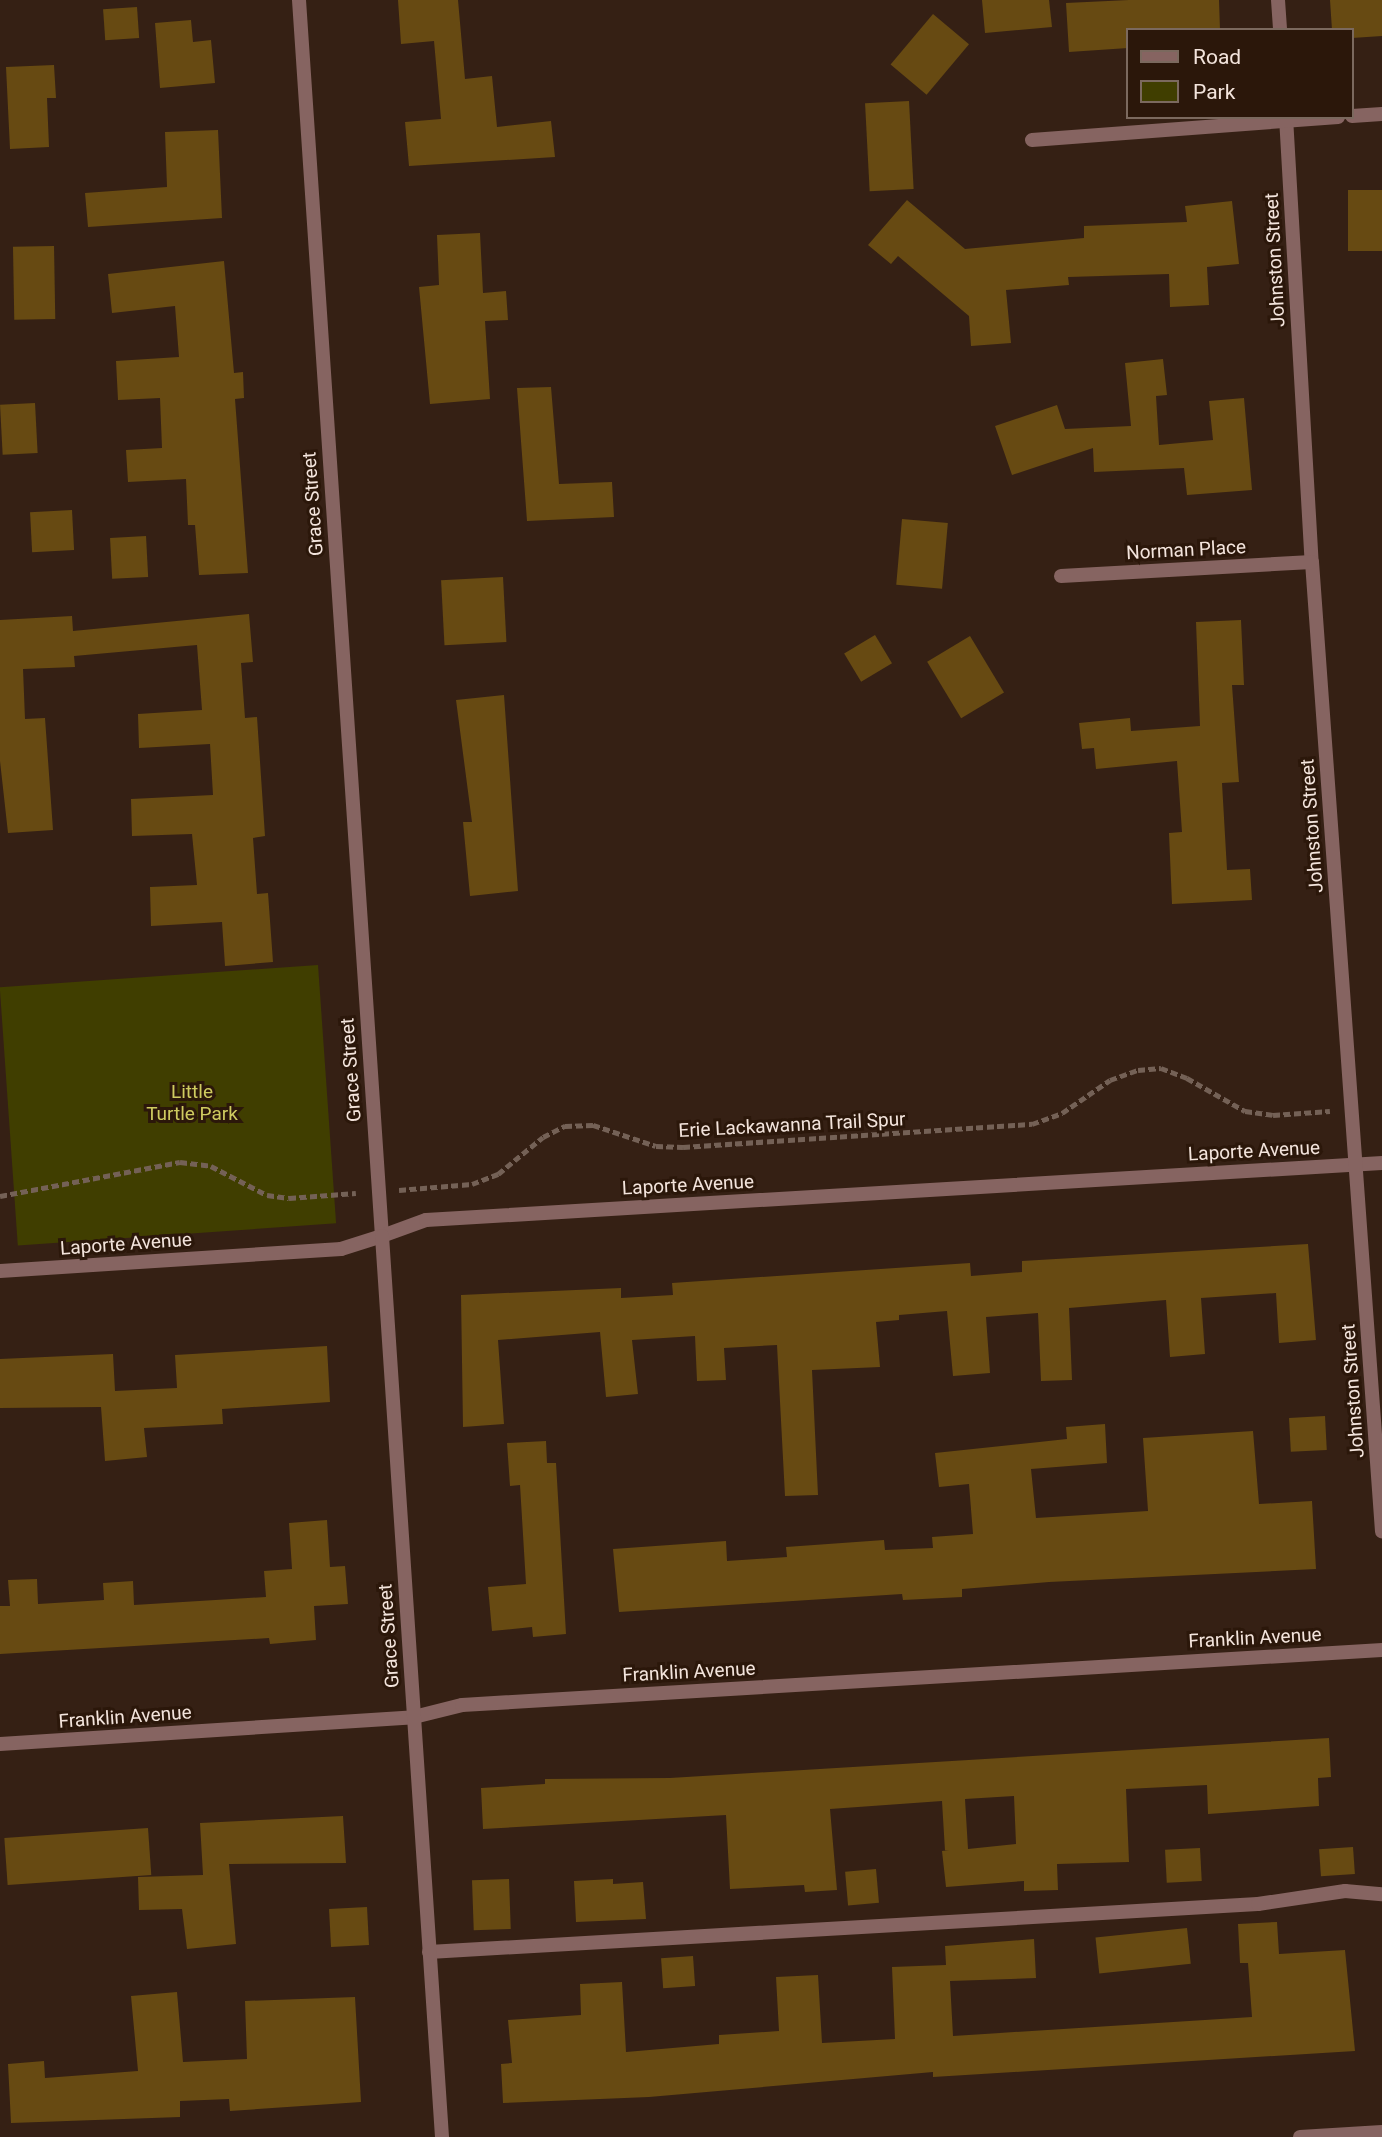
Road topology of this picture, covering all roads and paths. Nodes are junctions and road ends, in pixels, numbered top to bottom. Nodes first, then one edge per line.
1 (299, 0) edge
2 (1278, 0) edge
3 (1280, 28) edge
4 (1382, 114) edge
5 (1354, 116) edge
6 (1286, 119) edge
7 (1032, 140) dead end
8 (1312, 562) junction
9 (1061, 576) dead end
10 (1352, 1110) junction
11 (1382, 1163) edge
12 (1357, 1164) junction
13 (378, 1192) junction
14 (0, 1196) edge
15 (382, 1236) junction
16 (0, 1271) edge
17 (1382, 1531) edge
18 (1382, 1650) edge
19 (414, 1717) junction
20 (0, 1744) edge
21 (1382, 1894) edge
22 (429, 1952) junction
23 (1382, 2132) edge
24 (442, 2137) edge
25 (1300, 2137) edge

1 - 13 street, Grace Street
2 - 3 street
4 - 5 street
6 - 7 street
6 - 8 street, Johnston Street
8 - 9 street, Norman Place
8 - 10 street, Johnston Street
10 - 12 street, Johnston Street
10 - 13 path, Erie Lackawanna Trail Spur
11 - 12 street, Laporte Avenue
12 - 15 street, Laporte Avenue
12 - 17 street, Johnston Street
13 - 14 path, Erie Lackawanna Trail Spur
13 - 15 street, Grace Street
15 - 16 street, Laporte Avenue
15 - 19 street, Grace Street
18 - 19 street, Franklin Avenue
19 - 20 street, Franklin Avenue
19 - 22 street, Grace Street
21 - 22 street
22 - 24 street, Grace Street
23 - 25 street

